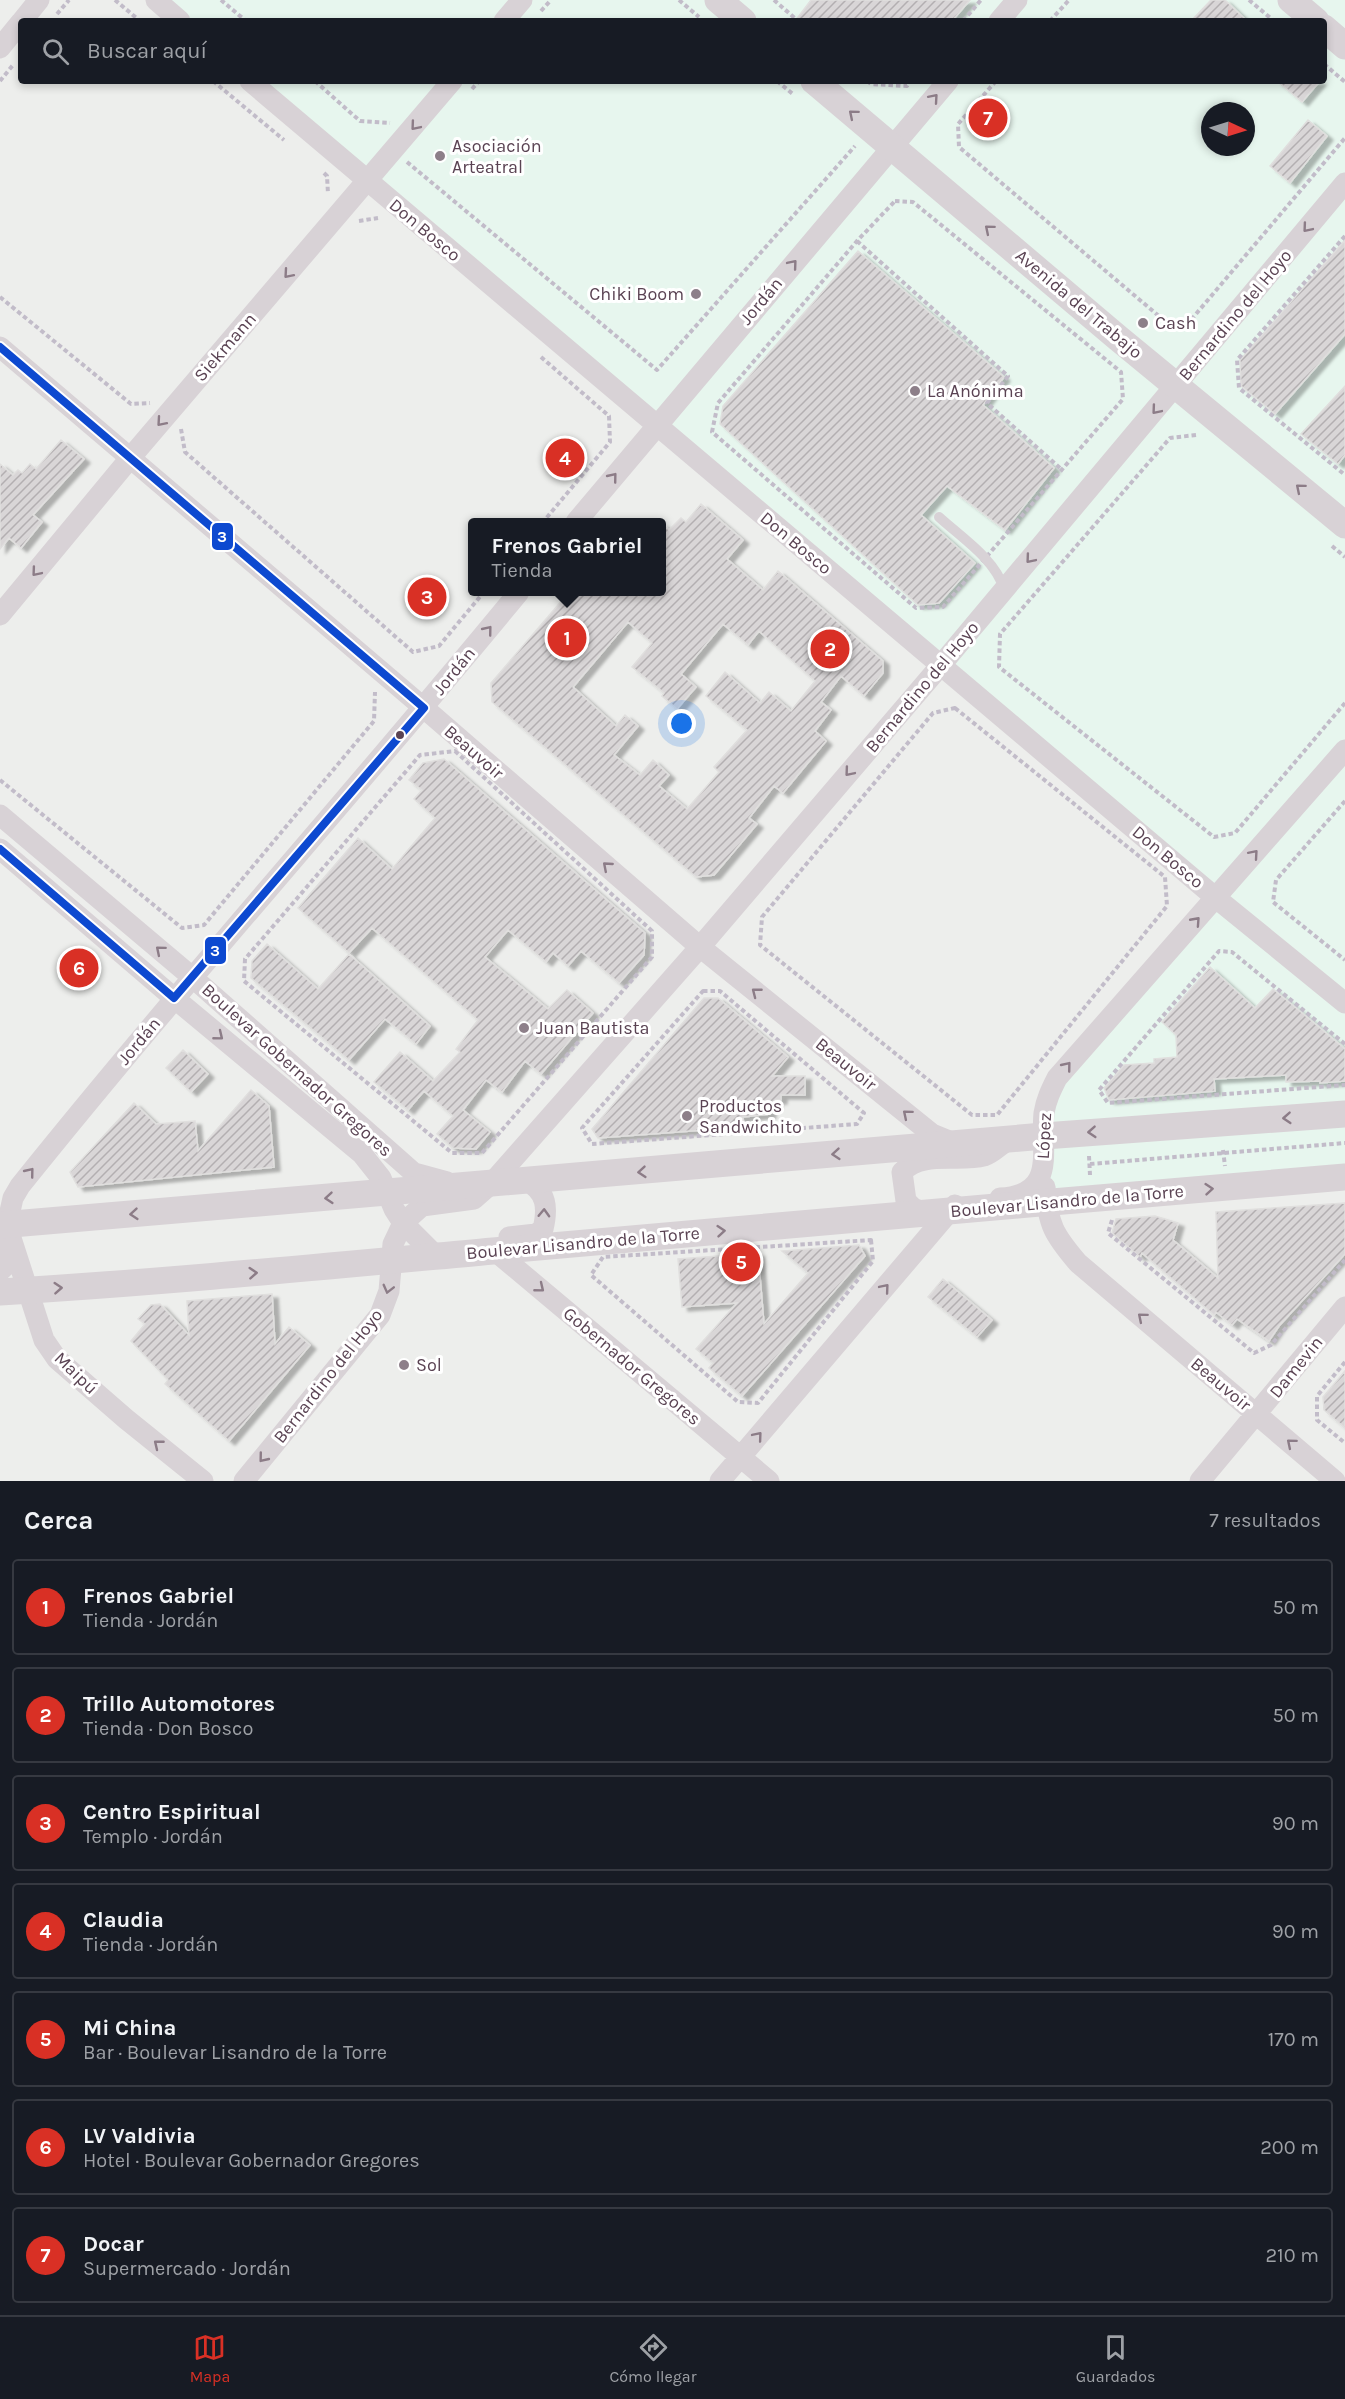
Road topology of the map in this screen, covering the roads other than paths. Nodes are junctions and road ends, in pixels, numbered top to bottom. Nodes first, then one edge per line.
1 (39, 0) edge
2 (156, 0) edge
3 (522, 0) edge
4 (718, 0) edge
5 (1017, 0) edge
6 (1291, 0) edge
7 (25, 18) edge
8 (177, 18) edge
9 (507, 18) edge
10 (739, 18) edge
11 (1002, 18) edge
12 (1312, 18) edge
13 (18, 27) edge
14 (1327, 31) edge
15 (1345, 46) edge
16 (0, 48) edge
17 (253, 84) edge
18 (818, 84) edge
19 (945, 84) edge
20 (458, 89) edge
21 (892, 147) junction
22 (367, 182) junction
23 (1345, 183) edge
24 (0, 347) edge
25 (1177, 385) junction
26 (656, 426) junction
27 (131, 457) junction
28 (939, 517) dead end
29 (579, 518) edge
30 (1336, 534) edge
31 (1004, 589) junction
32 (515, 596) edge
33 (0, 615) edge
34 (941, 665) junction
35 (424, 708) junction
36 (1345, 750) edge
37 (0, 815) edge
38 (0, 849) edge
39 (1216, 898) junction
40 (700, 947) junction
41 (192, 977) junction
42 (174, 999) junction
43 (1345, 1003) edge
44 (1345, 1114) edge
45 (957, 1144) junction
46 (1029, 1144) junction
47 (1345, 1177) edge
48 (527, 1181) junction
49 (480, 1185) junction
50 (387, 1193) junction
51 (1046, 1203) junction
52 (938, 1211) junction
53 (403, 1223) junction
54 (3, 1225) edge
55 (495, 1251) junction
56 (444, 1256) junction
57 (391, 1262) junction
58 (0, 1271) edge
59 (28, 1290) junction
60 (0, 1292) edge
61 (1345, 1307) edge
62 (1257, 1415) junction
63 (740, 1458) junction
64 (203, 1481) edge
65 (244, 1481) edge
66 (720, 1481) edge
67 (769, 1481) edge
68 (1200, 1481) edge
69 (1335, 1481) edge

1 - 7 street
2 - 8 street
3 - 9 street
4 - 10 street
5 - 11 street
6 - 12 street
13 - 16 street
14 - 15 street
17 - 22 street, Don Bosco
21 -> 18 street, Avenida del Trabajo
21 -> 19 street, Jordán
20 -> 22 street, Siekmann
25 -> 21 street, Avenida del Trabajo
26 -> 21 street, Jordán
22 - 26 street, Don Bosco
22 -> 27 street, Siekmann
23 -> 25 street, Bernardino del Hoyo
24 - 27 street, Beauvoir
30 -> 25 street, Avenida del Trabajo
25 -> 31 street, Bernardino del Hoyo
29 -> 26 street, Jordán
26 - 34 street, Don Bosco
27 -> 33 street, Siekmann
27 - 35 street, Beauvoir
28 - 31 lane
31 - 34 street, Bernardino del Hoyo
35 -> 32 street, Jordán
34 - 39 street, Don Bosco
34 -> 40 street, Bernardino del Hoyo
40 -> 35 street, Beauvoir
35 - 41 street, Jordán
39 -> 36 street, López
41 -> 37 street, Boulevar Gobernador Gregores
38 - 42 street, Boulevar Gobernador Gregores
39 - 43 street, Don Bosco
46 -> 39 street, López
45 -> 40 street, Beauvoir
40 - 49 street, Bernardino del Hoyo
41 - 42 street, Jordán
41 - 49 street, Boulevar Gobernador Gregores
42 -> 50 street, Boulevar Gobernador Gregores
54 -> 42 street, Jordán
44 -> 46 street
45 - 46 street
45 -> 48 street
46 - 51 street, Beauvoir
46 - 52 street, López
46 - 52 street
51 -> 47 street, Boulevar Lisandro de la Torre
48 - 49 street
56 -> 48 street
49 - 50 street
49 - 53 street, Bernardino del Hoyo
50 - 53 street, Boulevar Gobernador Gregores
50 -> 54 street
51 - 52 street, Boulevar Lisandro de la Torre
62 -> 51 street, Beauvoir
55 -> 52 street, Boulevar Lisandro de la Torre
63 -> 52 street, López
53 - 56 street, Boulevar Gobernador Gregores
53 - 57 street, Bernardino del Hoyo
54 - 58 street, Jordán
54 - 59 street, Maipú
55 - 56 street, Boulevar Lisandro de la Torre
55 -> 63 street, Gobernador Gregores
56 - 57 street, Boulevar Lisandro de la Torre
59 -> 57 street, Boulevar Lisandro de la Torre
57 -> 65 street, Bernardino del Hoyo
59 - 60 street, Boulevar Lisandro de la Torre
64 -> 59 street, Maipú
61 - 62 street, Damevin
62 - 68 street, Damevin
69 -> 62 street, Beauvoir
63 - 66 street, López
63 - 67 street, Gobernador Gregores

